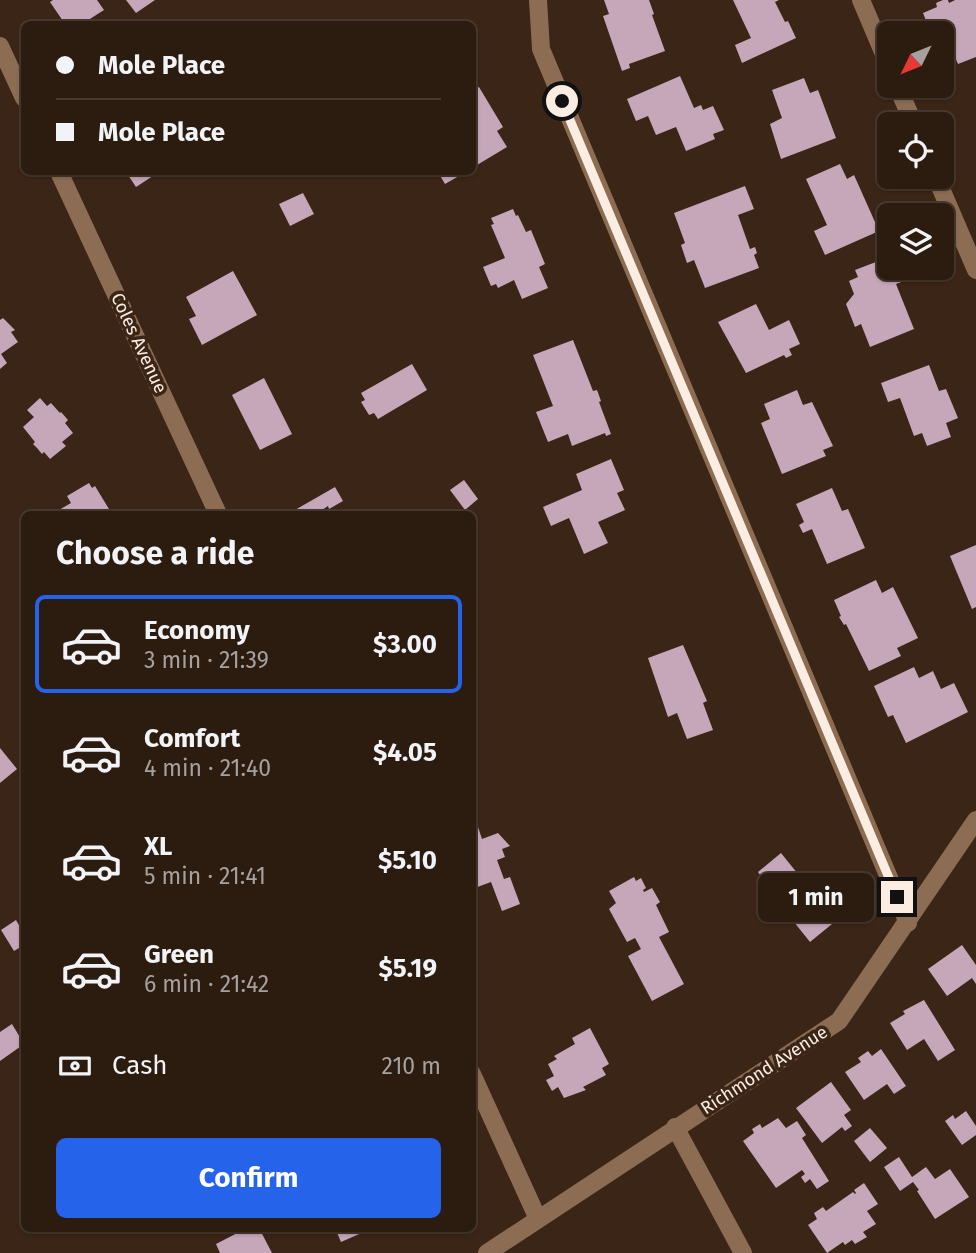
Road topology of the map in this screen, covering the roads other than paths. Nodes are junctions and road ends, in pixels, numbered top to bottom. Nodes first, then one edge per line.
1 (538, 0) edge
2 (861, 0) edge
3 (877, 38) edge
4 (0, 46) edge
5 (21, 92) edge
6 (60, 175) edge
7 (941, 189) edge
8 (976, 270) edge
9 (217, 511) edge
10 (976, 820) edge
11 (908, 923) junction
12 (476, 1083) edge
13 (675, 1127) junction
14 (538, 1219) junction
15 (487, 1253) edge
16 (743, 1253) edge

1 - 11 street
2 - 3 street
4 - 5 street
6 - 9 street, Coles Avenue
7 - 8 street
10 - 11 street, Richmond Avenue
11 - 13 street, Richmond Avenue
12 - 14 street
13 - 14 street, Richmond Avenue
13 - 16 street
14 - 15 street, Richmond Avenue

